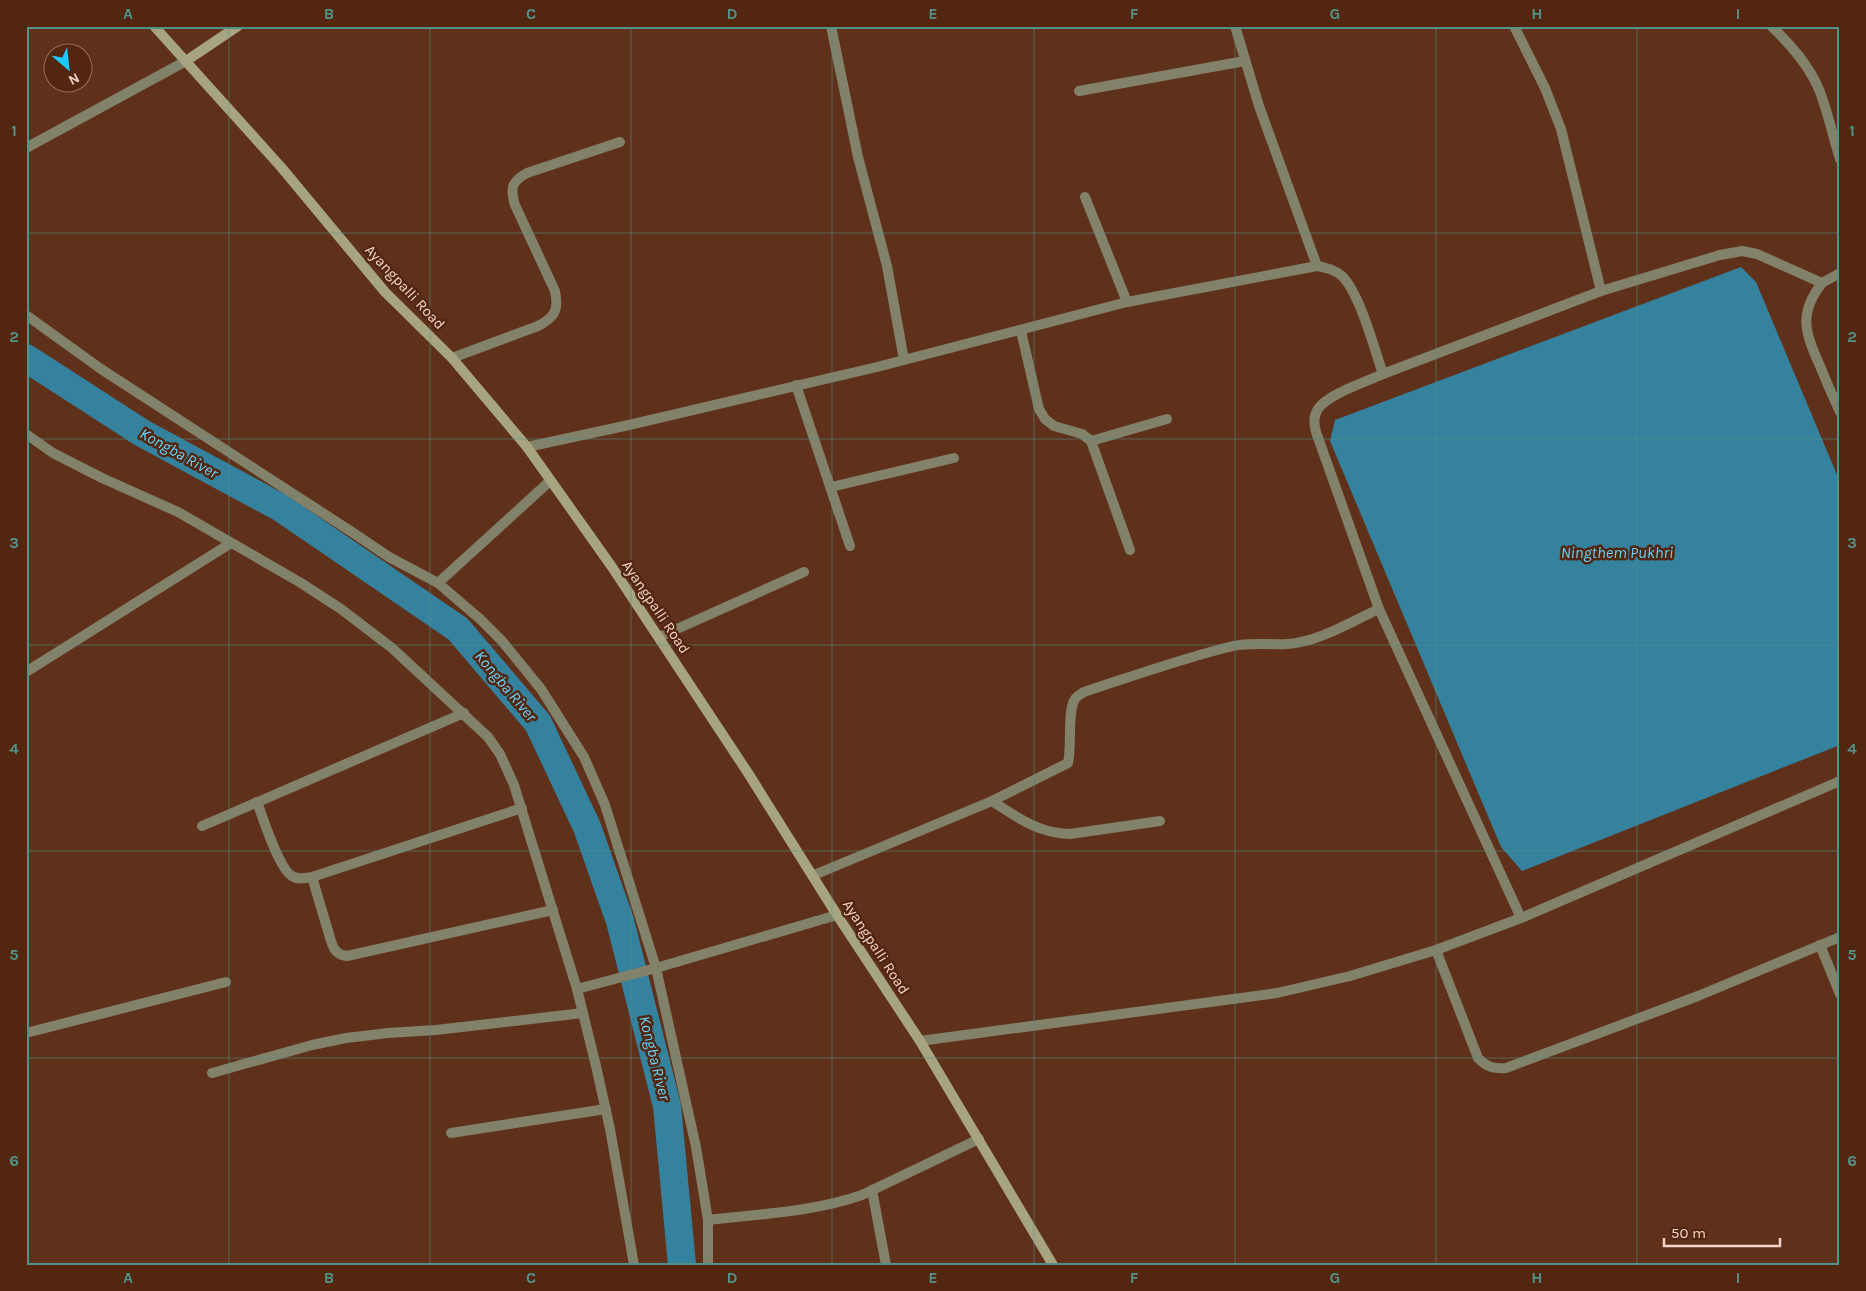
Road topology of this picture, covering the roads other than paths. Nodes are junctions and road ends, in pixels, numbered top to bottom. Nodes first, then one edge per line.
1 (154, 26) edge
2 (238, 26) edge
3 (831, 26) edge
4 (1235, 26) edge
5 (1514, 26) edge
6 (1771, 26) edge
7 (186, 61) junction
8 (1245, 61) junction
9 (1079, 91) dead end
10 (620, 142) dead end
11 (26, 148) edge
12 (1840, 160) edge
13 (1085, 197) dead end
14 (1317, 266) junction
15 (1840, 273) edge
16 (1822, 283) junction
17 (1601, 291) junction
18 (1127, 302) junction
19 (26, 315) edge
20 (1021, 330) junction
21 (452, 358) junction
22 (904, 360) junction
23 (1383, 374) junction
24 (796, 385) junction
25 (1840, 412) edge
26 (1167, 419) dead end
27 (26, 434) edge
28 (1091, 441) junction
29 (527, 447) junction
30 (954, 458) dead end
31 (550, 481) junction
32 (831, 487) junction
33 (231, 543) junction
34 (850, 546) dead end
35 (1130, 550) dead end
36 (804, 572) dead end
37 (438, 583) junction
38 (1379, 609) junction
39 (659, 637) junction
40 (26, 672) edge
41 (464, 714) junction
42 (1840, 781) edge
43 (992, 801) junction
44 (257, 802) junction
45 (522, 808) junction
46 (1160, 822) dead end
47 (202, 826) dead end
48 (814, 875) junction
49 (312, 877) junction
50 (553, 910) junction
51 (837, 915) junction
52 (1521, 918) junction
53 (1840, 937) edge
54 (1820, 945) junction
55 (1436, 950) junction
56 (656, 968) junction
57 (226, 982) dead end
58 (577, 989) junction
59 (1840, 994) edge
60 (583, 1013) junction
61 (26, 1033) edge
62 (920, 1041) junction
63 (212, 1073) dead end
64 (606, 1109) junction
65 (451, 1133) dead end
66 (979, 1139) junction
67 (872, 1190) junction
68 (708, 1220) junction
69 (634, 1265) edge
70 (708, 1265) edge
71 (886, 1265) edge
72 (1053, 1265) edge

1 - 7 street, Ayangpalli Road
2 - 7 street
3 - 22 street
4 - 8 street
5 - 17 street
6 - 12 street
7 - 11 street
7 - 21 street, Ayangpalli Road
8 - 9 street
8 - 14 street
10 - 21 street
13 - 18 street
14 - 18 street
14 - 23 street
15 - 16 street
16 - 17 street
16 - 25 street
17 - 23 street
18 - 20 street
19 - 37 street
20 - 22 street
20 - 28 street
21 - 29 street, Ayangpalli Road
22 - 24 street
23 - 38 street
24 - 29 street
24 - 32 street
26 - 28 street
27 - 33 street
28 - 35 street
29 - 31 street, Ayangpalli Road
30 - 32 street
31 - 37 street
31 - 39 street, Ayangpalli Road
32 - 34 street
33 - 40 street
33 - 41 street
36 - 39 street
37 - 56 street
38 - 43 street
38 - 52 street
39 - 48 street, Ayangpalli Road
41 - 44 street
41 - 45 street
42 - 52 street
43 - 46 street
43 - 48 street
44 - 47 street
44 - 49 street
45 - 49 street
45 - 50 street
48 - 51 street, Ayangpalli Road
49 - 50 street
50 - 58 street
51 - 56 street
51 - 62 street, Ayangpalli Road
52 - 55 street
53 - 54 street
54 - 55 street
54 - 59 street
55 - 62 street
56 - 58 street
56 - 68 street
57 - 61 street
58 - 60 street
60 - 63 street
60 - 64 street
62 - 66 street, Ayangpalli Road
64 - 65 street
64 - 69 street
66 - 67 street
66 - 72 street, Ayangpalli Road
67 - 68 street
67 - 71 street
68 - 70 street

